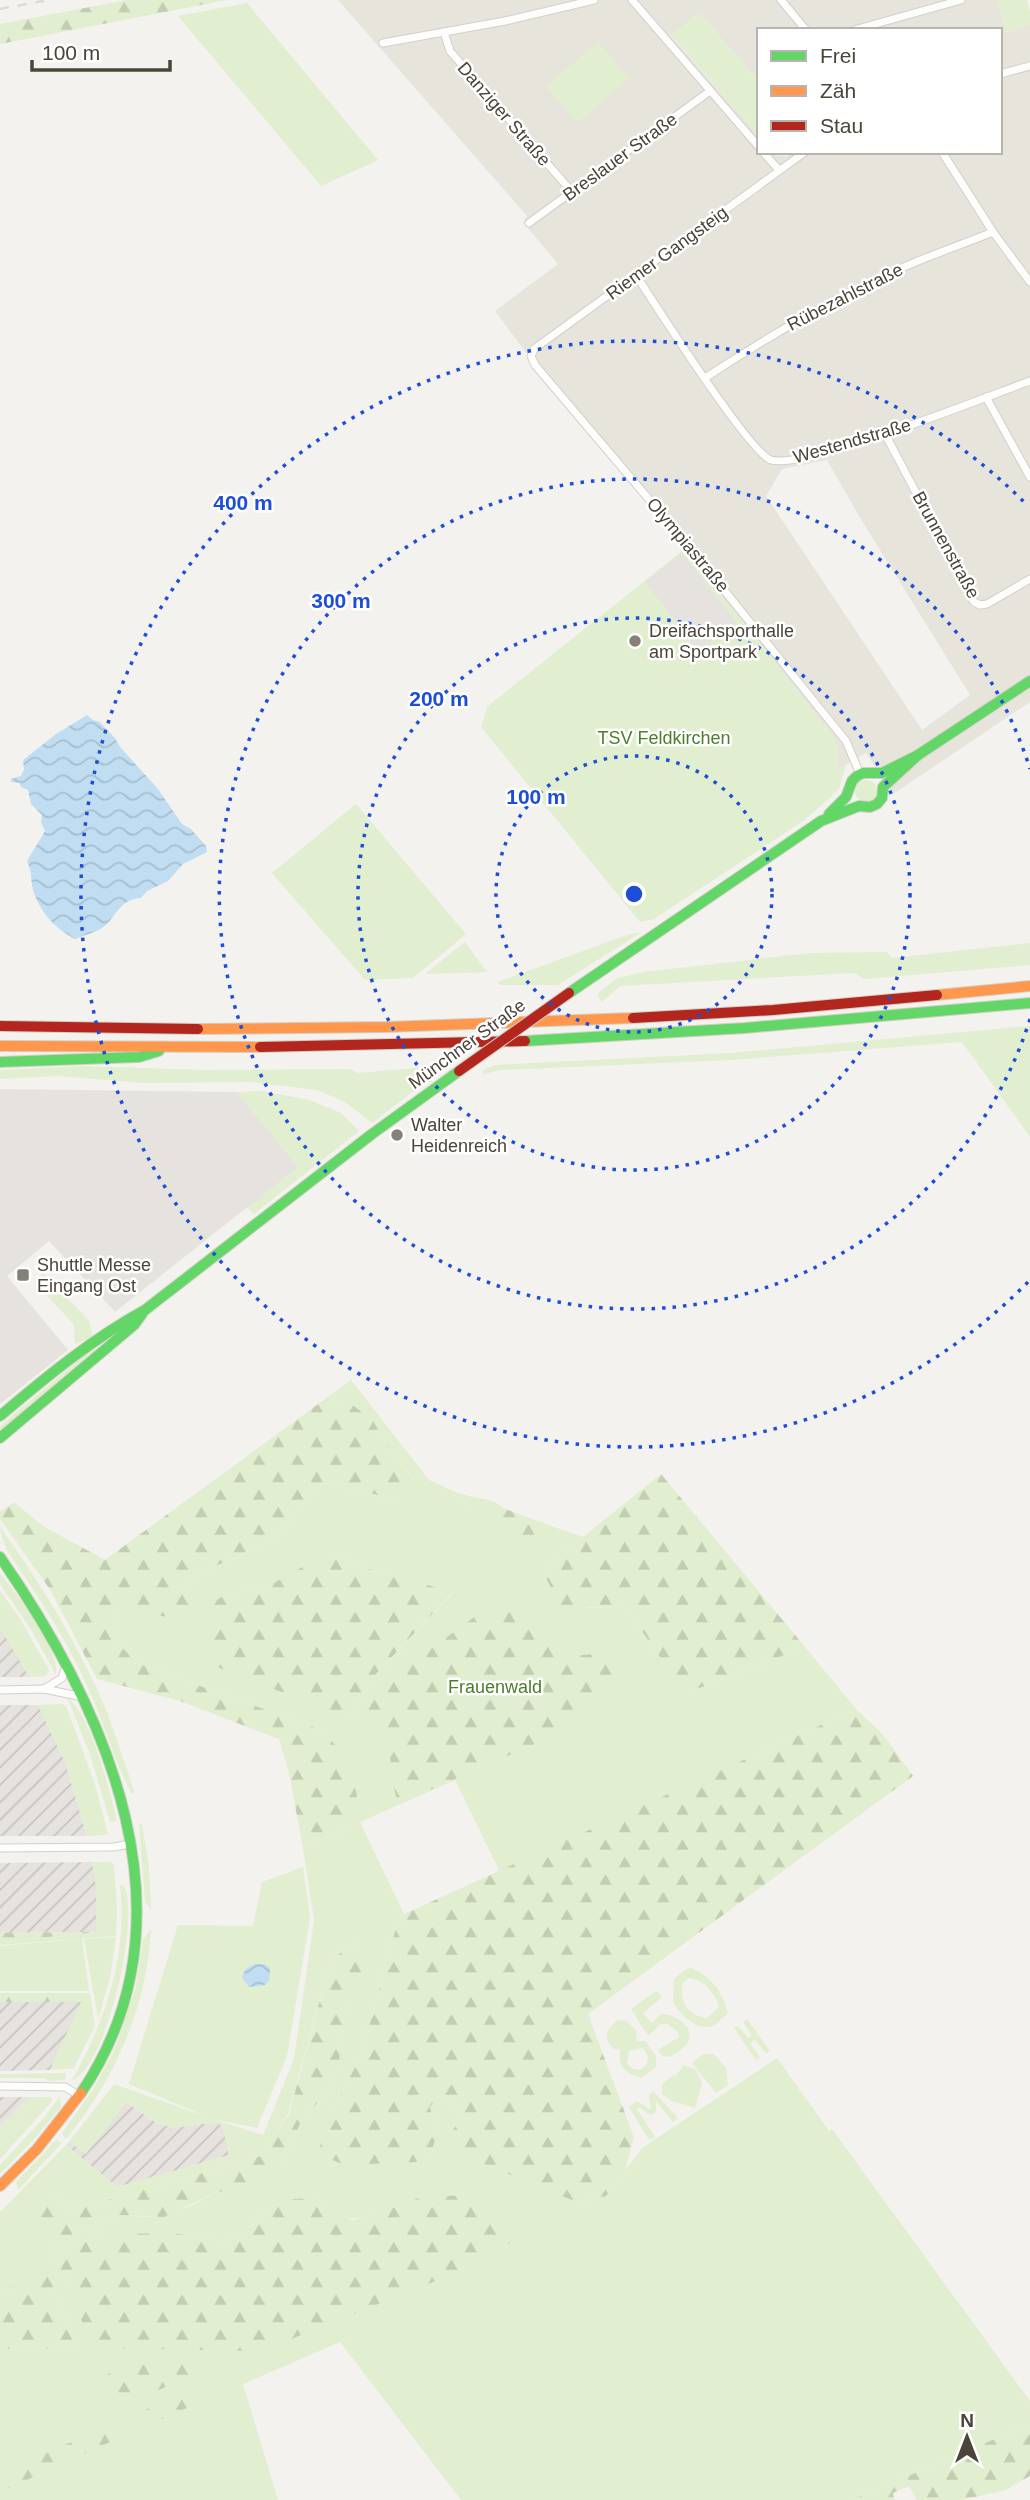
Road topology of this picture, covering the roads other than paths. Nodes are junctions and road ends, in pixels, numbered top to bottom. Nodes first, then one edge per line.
1 (594, 0) edge
2 (632, 0) edge
3 (781, 0) edge
4 (961, 0) edge
5 (804, 28) edge
6 (861, 28) edge
7 (444, 32) junction
8 (383, 43) dead end
9 (1030, 66) edge
10 (1002, 73) edge
11 (710, 91) junction
12 (757, 145) edge
13 (765, 154) edge
14 (802, 154) edge
15 (943, 154) edge
16 (779, 170) junction
17 (572, 192) junction
18 (529, 223) dead end
19 (993, 232) junction
20 (636, 275) junction
21 (1030, 282) edge
22 (531, 356) joint
23 (705, 378) junction
24 (1030, 381) edge
25 (986, 397) junction
26 (885, 434) junction
27 (1030, 477) edge
28 (1030, 579) edge
29 (1030, 681) edge
30 (918, 755) junction
31 (860, 774) junction
32 (875, 775) junction
33 (883, 787) junction
34 (849, 791) junction
35 (859, 806) junction
36 (821, 821) junction
37 (1030, 986) edge
38 (1030, 1003) edge
39 (0, 1026) edge
40 (0, 1045) edge
41 (172, 1047) junction
42 (0, 1062) edge
43 (145, 1310) junction
44 (0, 1416) edge
45 (0, 1438) edge
46 (0, 1557) edge
47 (67, 1664) junction
48 (44, 1689) junction
49 (0, 1690) edge
50 (84, 1698) junction
51 (130, 1843) junction
52 (0, 1848) edge
53 (0, 2086) edge
54 (80, 2096) junction
55 (0, 2186) edge

1 - 7 street
2 - 11 street
3 - 5 street
4 - 6 street
7 - 8 street
7 - 17 street, Danziger Straße
9 - 10 street
11 - 12 street
11 - 17 street, Breslauer Straße
13 - 16 street
14 - 16 street, Riemer Gangsteig
15 - 19 street
16 - 20 street, Riemer Gangsteig
17 - 18 street, Breslauer Straße
19 - 21 street
19 - 23 street, Rübezahlstraße
20 - 22 street, Riemer Gangsteig
20 - 23 street, Westendstraße
22 - 31 street, Olympiastraße
23 - 26 street, Westendstraße
24 - 25 street, Westendstraße
25 - 26 street, Westendstraße
25 - 27 street
26 - 28 street, Brunnenstraße
29 - 30 main road, Münchner Straße
30 - 32 main road, Münchner Straße
30 - 33 main road, Münchner Straße
31 - 32 main road, Münchner Straße
31 - 34 main road, Münchner Straße
32 - 33 main road
33 - 35 main road, Münchner Straße
34 - 35 main road
34 - 36 main road, Münchner Straße
35 - 36 main road, Münchner Straße
36 - 43 main road, Münchner Straße, bridge
37 - 39 main road
38 - 41 main road
40 - 41 main road
41 - 42 main road
43 - 44 main road, Münchner Straße
43 - 45 main road, Münchner Straße
46 - 47 main road
47 - 48 street
47 - 50 main road
48 - 49 street
48 - 50 street
50 - 51 main road
51 - 52 street
51 - 54 main road
53 - 54 street
54 - 55 main road

